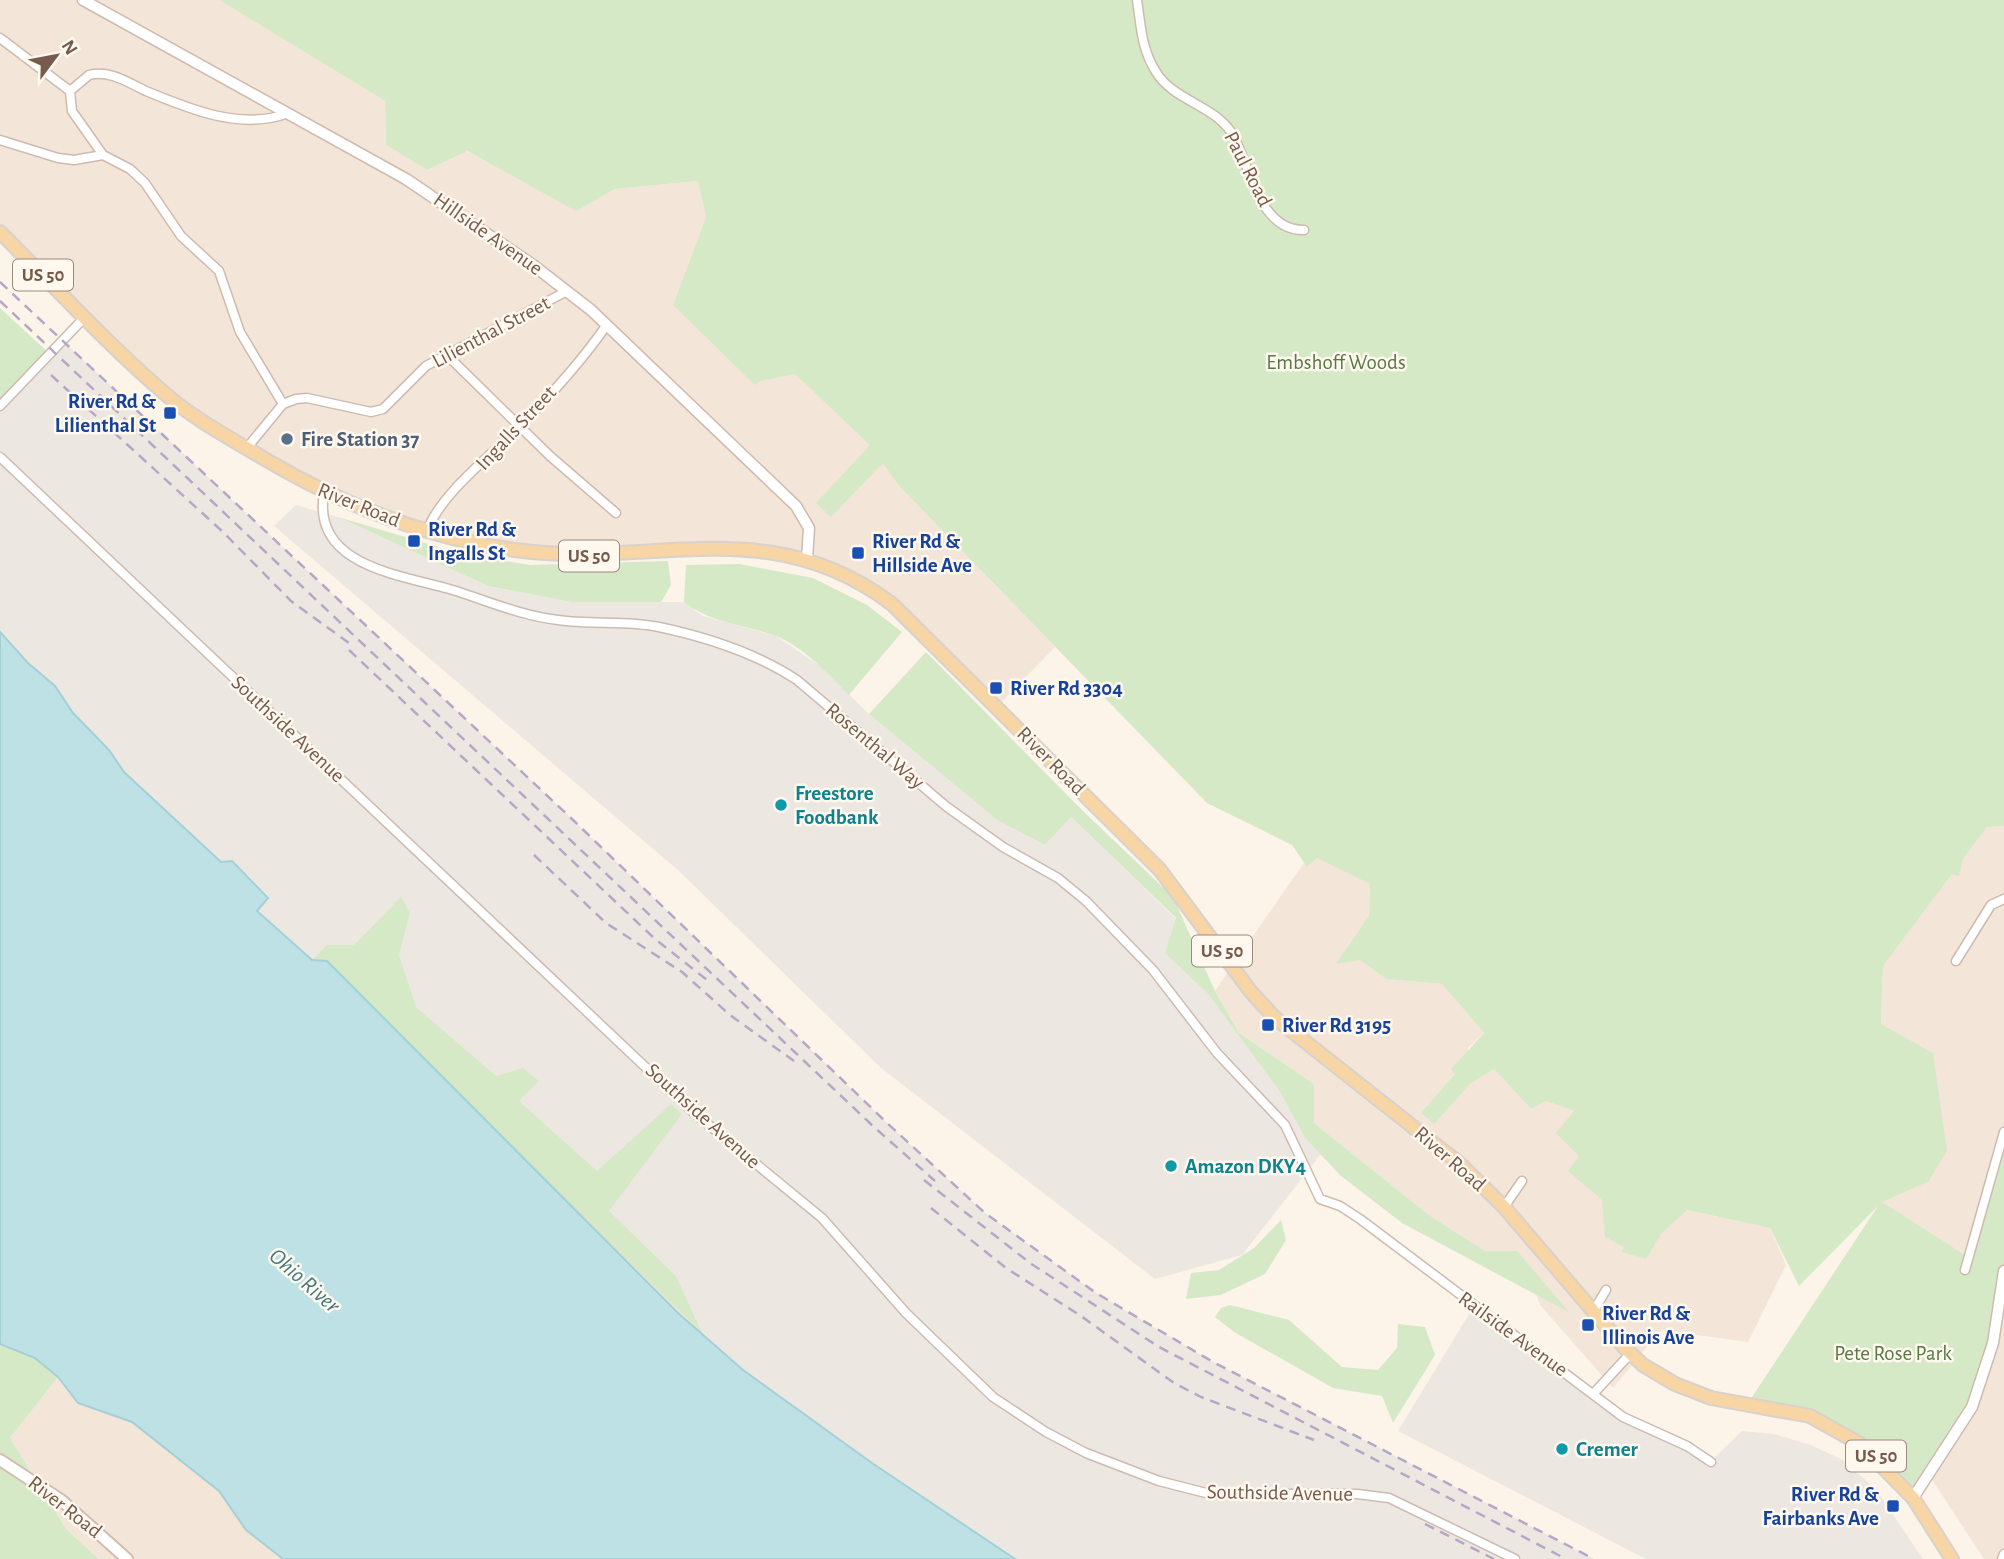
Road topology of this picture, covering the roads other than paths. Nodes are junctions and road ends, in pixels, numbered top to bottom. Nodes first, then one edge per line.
1 (83, 0) edge
2 (1137, 0) edge
3 (0, 38) edge
4 (70, 91) junction
5 (288, 113) junction
6 (0, 140) edge
7 (103, 155) junction
8 (1304, 230) dead end
9 (0, 232) edge
10 (567, 292) junction
11 (85, 317) junction
12 (606, 326) junction
13 (444, 357) junction
14 (283, 404) junction
15 (0, 406) edge
16 (521, 425) junction
17 (246, 449) junction
18 (0, 457) edge
19 (324, 493) junction
20 (616, 513) dead end
21 (427, 531) junction
22 (807, 559) junction
23 (2004, 899) edge
24 (1956, 961) dead end
25 (2004, 1132) edge
26 (1522, 1181) dead end
27 (1320, 1199) joint
28 (1504, 1207) junction
29 (1965, 1270) dead end
30 (2004, 1271) edge
31 (1606, 1290) dead end
32 (1593, 1311) junction
33 (1999, 1344) edge
34 (1630, 1354) junction
35 (1594, 1393) junction
36 (0, 1460) edge
37 (1711, 1462) dead end
38 (1913, 1498) junction
39 (2004, 1554) edge
40 (127, 1559) edge
41 (1515, 1559) edge
42 (1952, 1559) edge
43 (2001, 1559) edge

1 - 5 street, Hillside Avenue
2 - 8 street, Paul Road
3 - 4 street
4 - 5 street
4 - 7 street
5 - 10 street, Hillside Avenue
6 - 7 street
7 - 14 street
9 - 11 main road, River Road / US 50
10 - 12 street, Hillside Avenue
10 - 13 street, Lilienthal Street
11 - 15 street
11 - 17 main road, River Road / US 50
12 - 16 street, Ingalls Street
12 - 22 street, Hillside Avenue
13 - 14 street, Lilienthal Street
13 - 16 street
14 - 17 street
16 - 20 street
16 - 21 street, Ingalls Street
17 - 19 main road, River Road / US 50
18 - 41 street, Southside Avenue
19 - 21 main road, River Road / US 50
19 - 27 street, Rosenthal Way
21 - 22 main road, River Road / US 50
22 - 28 main road, River Road / US 50
23 - 24 street
25 - 29 street
26 - 28 street
27 - 35 street, Railside Avenue
28 - 32 main road, River Road / US 50
30 - 33 street
31 - 32 street
32 - 34 main road, River Road / US 50
33 - 38 street
34 - 35 street
34 - 38 main road, River Road / US 50
35 - 37 street, Railside Avenue
36 - 40 main road, River Road
38 - 42 main road, River Road / US 50
39 - 43 street

